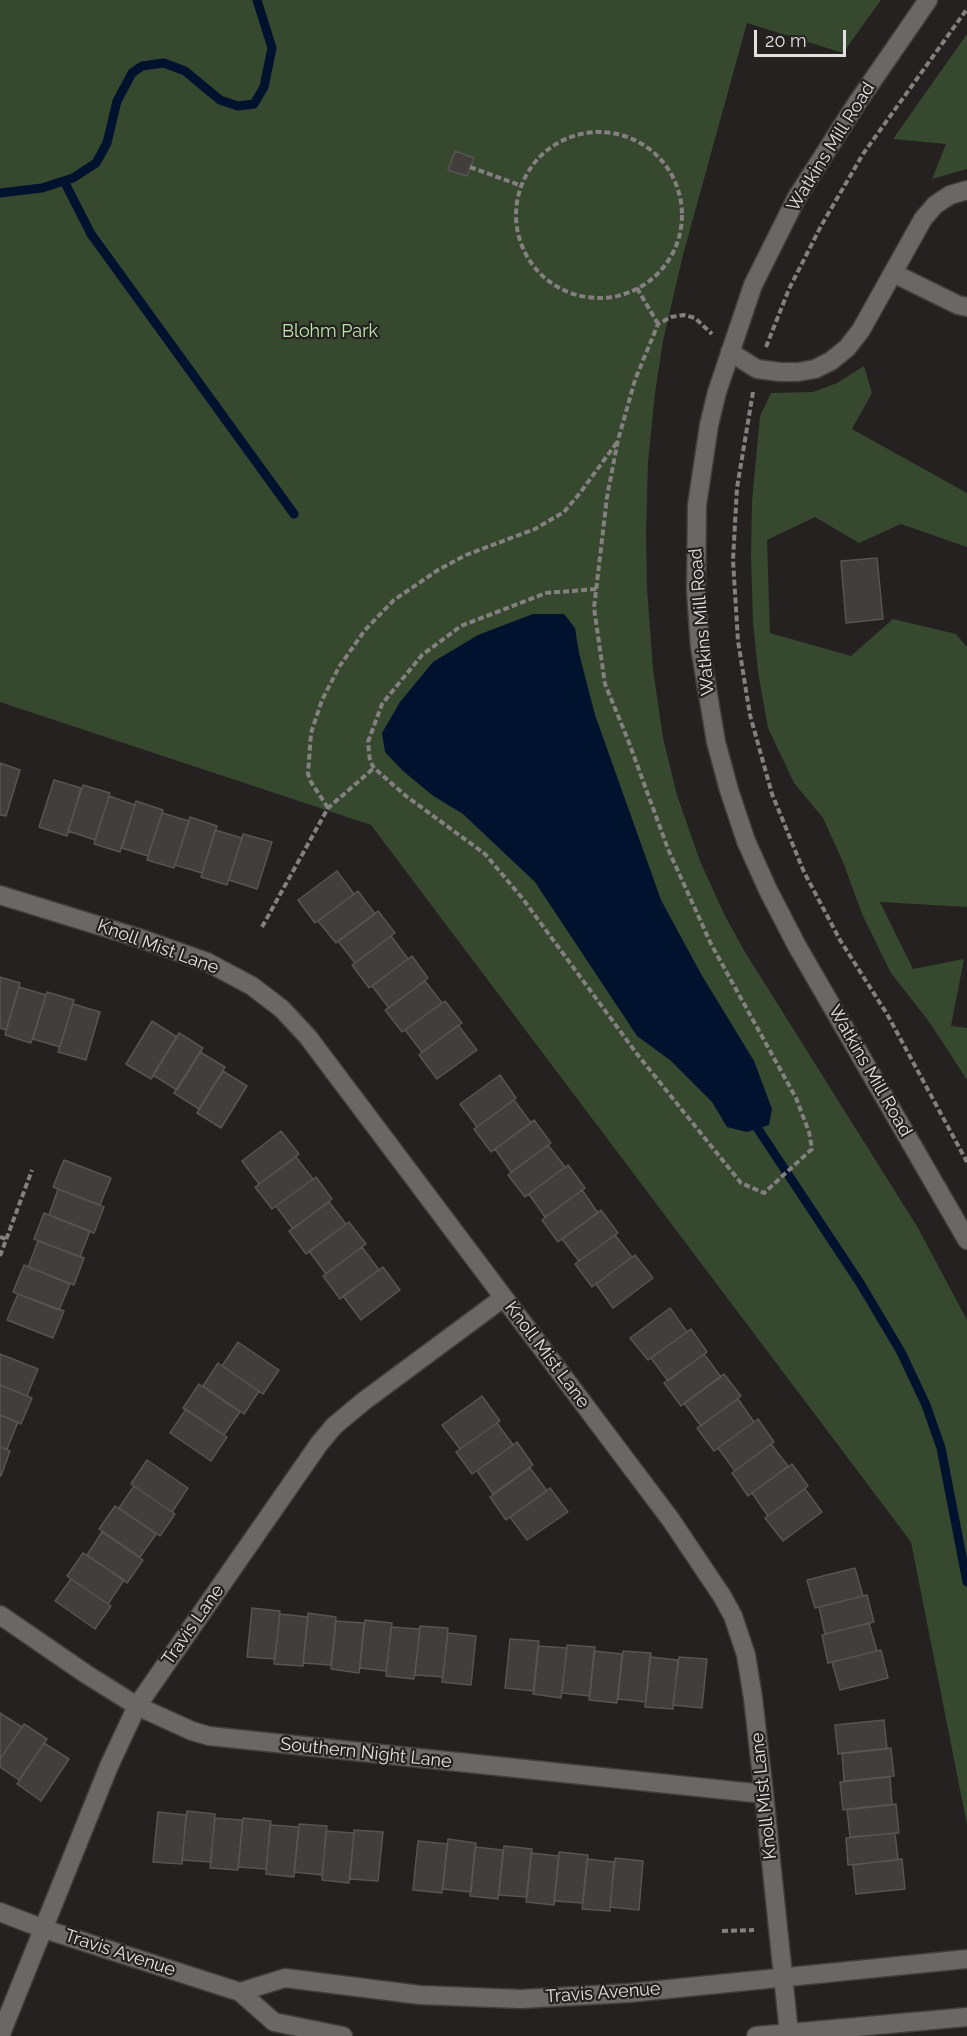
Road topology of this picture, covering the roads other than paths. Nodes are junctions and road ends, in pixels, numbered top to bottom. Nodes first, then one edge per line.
1 (928, 0) edge
2 (967, 190) edge
3 (893, 273) junction
4 (967, 308) edge
5 (730, 351) junction
6 (0, 895) edge
7 (967, 1240) edge
8 (503, 1298) junction
9 (0, 1615) edge
10 (137, 1706) junction
11 (764, 1794) junction
12 (0, 1912) edge
13 (44, 1929) junction
14 (967, 1959) edge
15 (784, 1977) junction
16 (240, 1992) junction
17 (967, 2017) edge
18 (789, 2033) junction
19 (0, 2036) edge
20 (343, 2036) edge
21 (756, 2036) edge

1 - 5 street, Watkins Mill Road
2 - 3 street
3 - 4 street
3 - 5 street
5 - 7 street, Watkins Mill Road
6 - 8 street, Knoll Mist Lane
8 - 10 street, Travis Lane
8 - 11 street, Knoll Mist Lane
9 - 10 street, Southern Night Lane
10 - 11 street, Southern Night Lane
10 - 13 street, Travis Lane
11 - 15 street, Knoll Mist Lane
12 - 13 street, Travis Avenue
13 - 16 street, Travis Avenue
13 - 19 street, Travis Lane
14 - 15 street, Travis Avenue
15 - 16 street, Travis Avenue
15 - 18 street, Knoll Mist Lane
16 - 20 street, Travis Avenue
17 - 18 street
18 - 21 street

